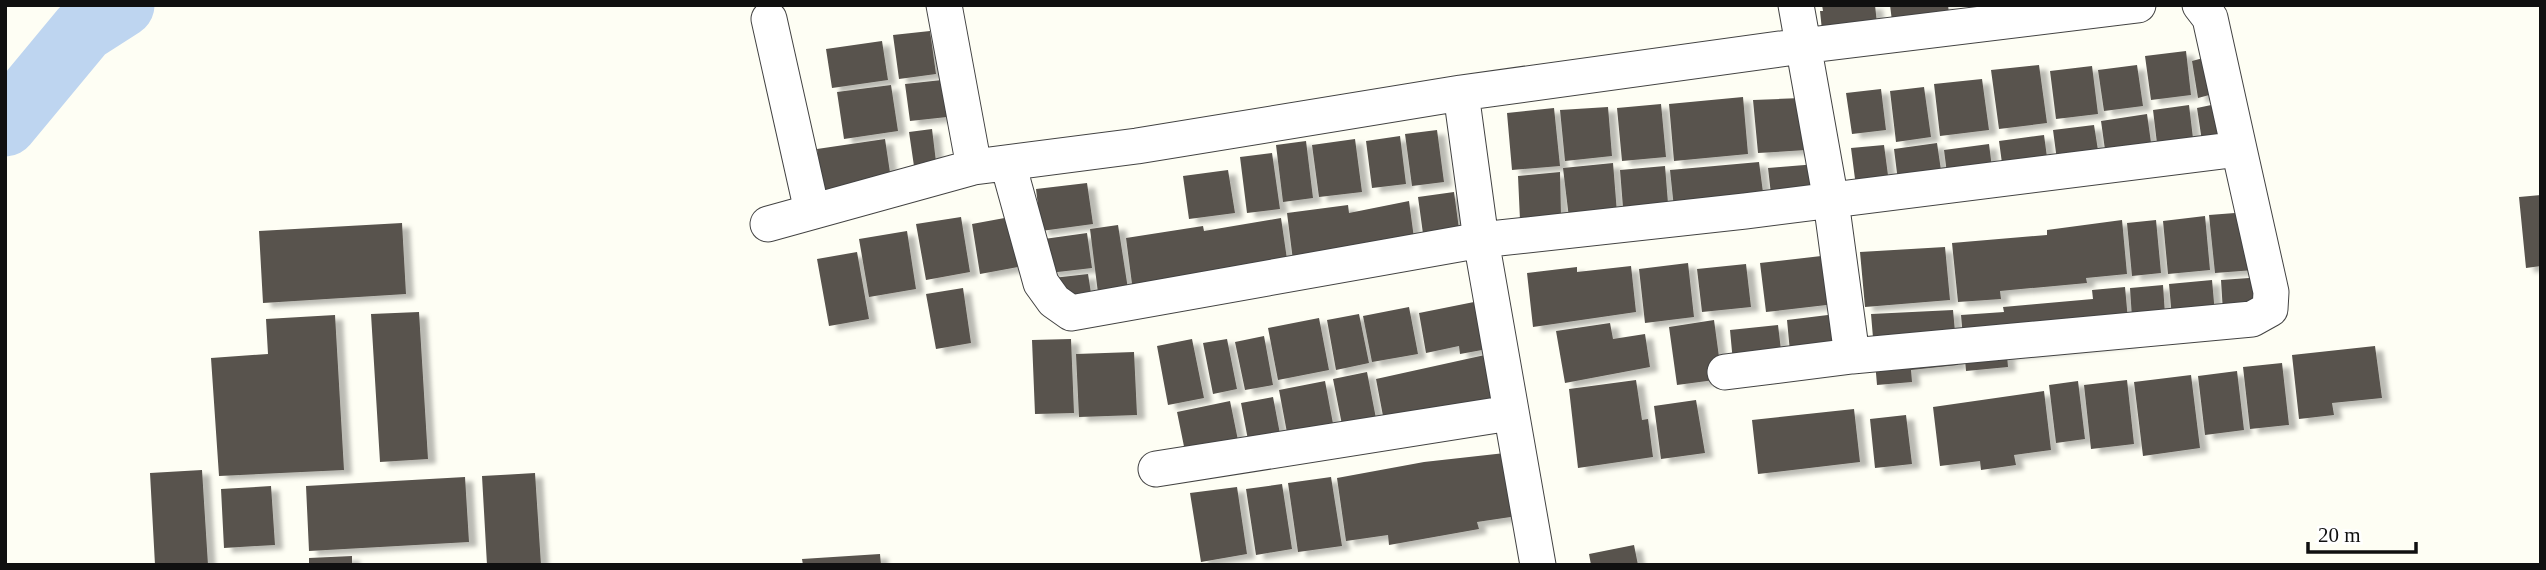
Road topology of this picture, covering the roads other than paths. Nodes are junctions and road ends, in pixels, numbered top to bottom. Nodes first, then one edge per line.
1 (944, 5) edge
2 (1796, 5) edge
3 (2138, 5) edge
4 (2200, 5) edge
5 (1974, 15) edge
6 (769, 19) dead end
7 (1802, 46) junction
8 (1461, 93) junction
9 (2239, 149) junction
10 (991, 166) junction
11 (1831, 201) junction
12 (812, 211) junction
13 (768, 223) dead end
14 (1481, 240) junction
15 (1852, 356) junction
16 (1725, 372) dead end
17 (1510, 413) junction
18 (1156, 469) dead end
19 (1538, 565) edge

1 - 10 street
2 - 7 street
3 - 5 street
4 - 9 street
5 - 7 street
6 - 12 street
7 - 8 street
7 - 11 street
8 - 10 street
8 - 14 street
9 - 11 street
9 - 15 street
10 - 12 street
10 - 14 street
11 - 14 street
11 - 15 street
12 - 13 street
14 - 17 street
15 - 16 street
17 - 18 street
17 - 19 street

